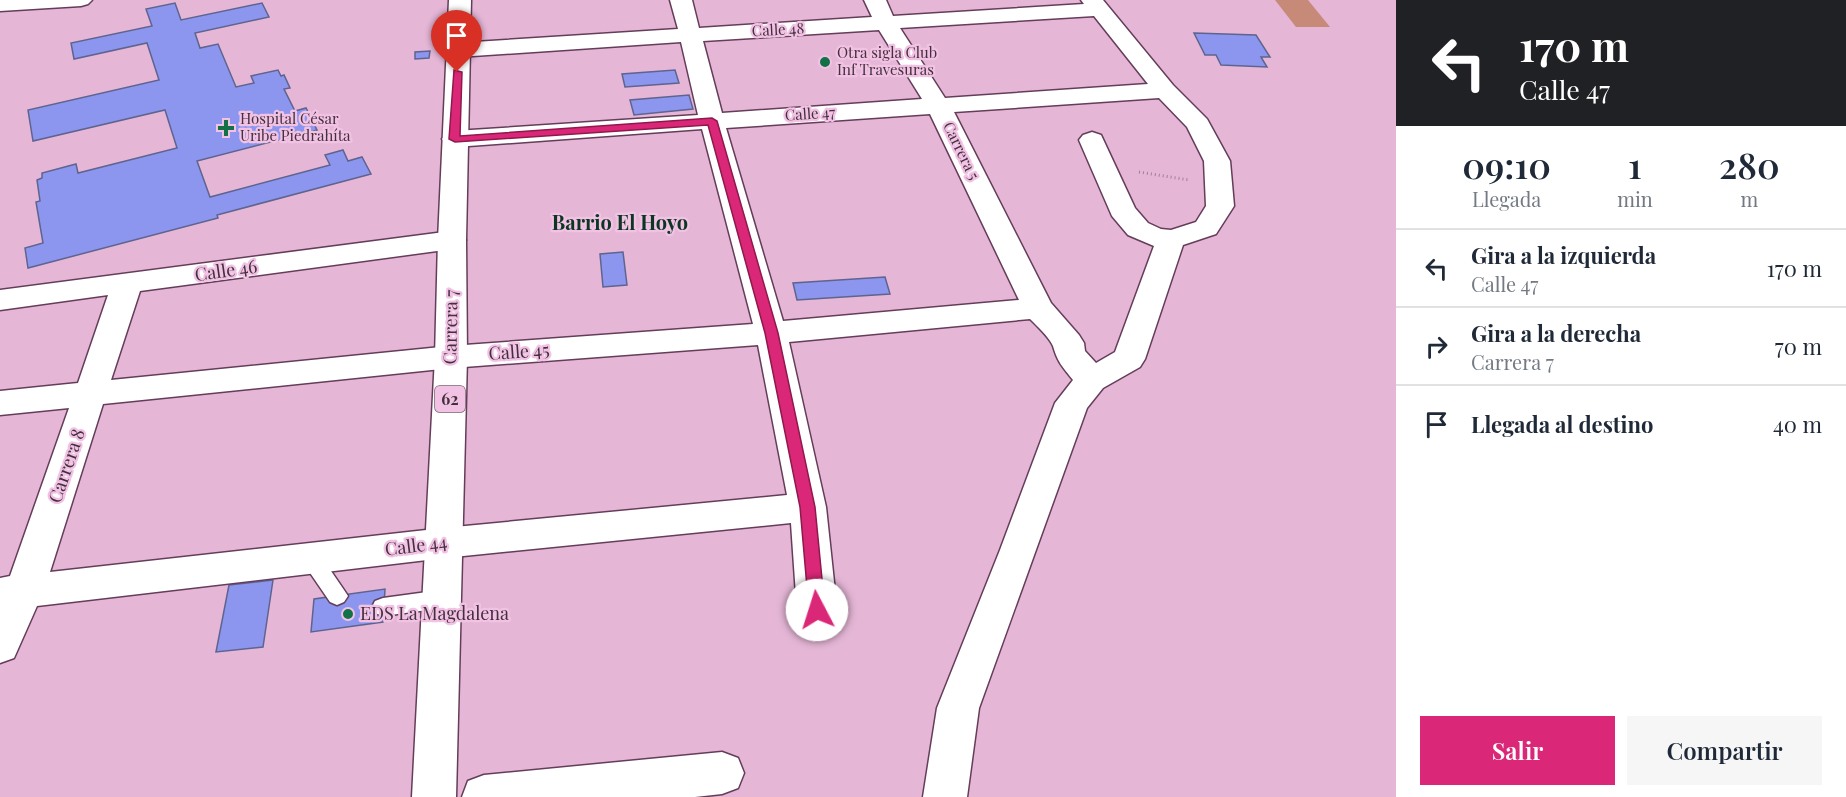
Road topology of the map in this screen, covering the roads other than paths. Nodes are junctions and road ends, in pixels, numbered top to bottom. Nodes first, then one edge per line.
1 (81, 0) edge
2 (460, 0) edge
3 (681, 0) edge
4 (875, 0) edge
5 (1095, 4) edge
6 (0, 5) edge
7 (886, 24) junction
8 (691, 34) junction
9 (458, 50) junction
10 (1165, 90) junction
11 (938, 105) junction
12 (712, 121) junction
13 (455, 139) junction
14 (1092, 140) dead end
15 (1171, 239) junction
16 (452, 240) junction
17 (127, 284) junction
18 (0, 300) edge
19 (1038, 308) junction
20 (771, 333) junction
21 (452, 357) junction
22 (1092, 380) junction
23 (92, 393) junction
24 (0, 402) edge
25 (808, 507) junction
26 (444, 543) junction
27 (311, 558) junction
28 (12, 593) edge
29 (337, 596) dead end
30 (442, 599) junction
31 (384, 607) dead end
32 (817, 610) dead end
33 (0, 645) edge
34 (722, 773) dead end
35 (434, 797) edge
36 (484, 797) edge
37 (945, 797) edge

1 - 6 street
2 - 9 street, Carrera 7 / 62
3 - 8 street
4 - 7 street, Carrera 5
5 - 7 street, Calle 48
5 - 10 street
7 - 8 street, Calle 48
7 - 11 street, Carrera 5
8 - 9 street, Calle 48
8 - 12 street
9 - 13 street, Carrera 7 / 62
10 - 11 street, Calle 47
10 - 15 street
11 - 12 street, Calle 47
11 - 19 street, Carrera 5
12 - 13 street, Calle 47
12 - 20 street
13 - 16 street, Carrera 7 / 62
14 - 15 street
15 - 22 street
16 - 17 street, Calle 46
16 - 21 street, Carrera 7 / 62
17 - 18 street, Calle 46
17 - 23 street, Carrera 8
19 - 20 street, Calle 45
19 - 22 street, Carrera 5
20 - 21 street, Calle 45
20 - 25 street
21 - 23 street, Calle 45
21 - 26 street, Carrera 7 / 62
22 - 37 street
23 - 24 street, Calle 45
23 - 28 street, Carrera 8
25 - 26 street, Calle 44
25 - 32 street
26 - 27 street, Calle 44
26 - 30 street, Carrera 7 / 62
27 - 28 street, Calle 44
27 - 29 lane
28 - 33 street, Carrera 8
30 - 31 lane
30 - 35 street, Carrera 7 / 62
34 - 36 street

